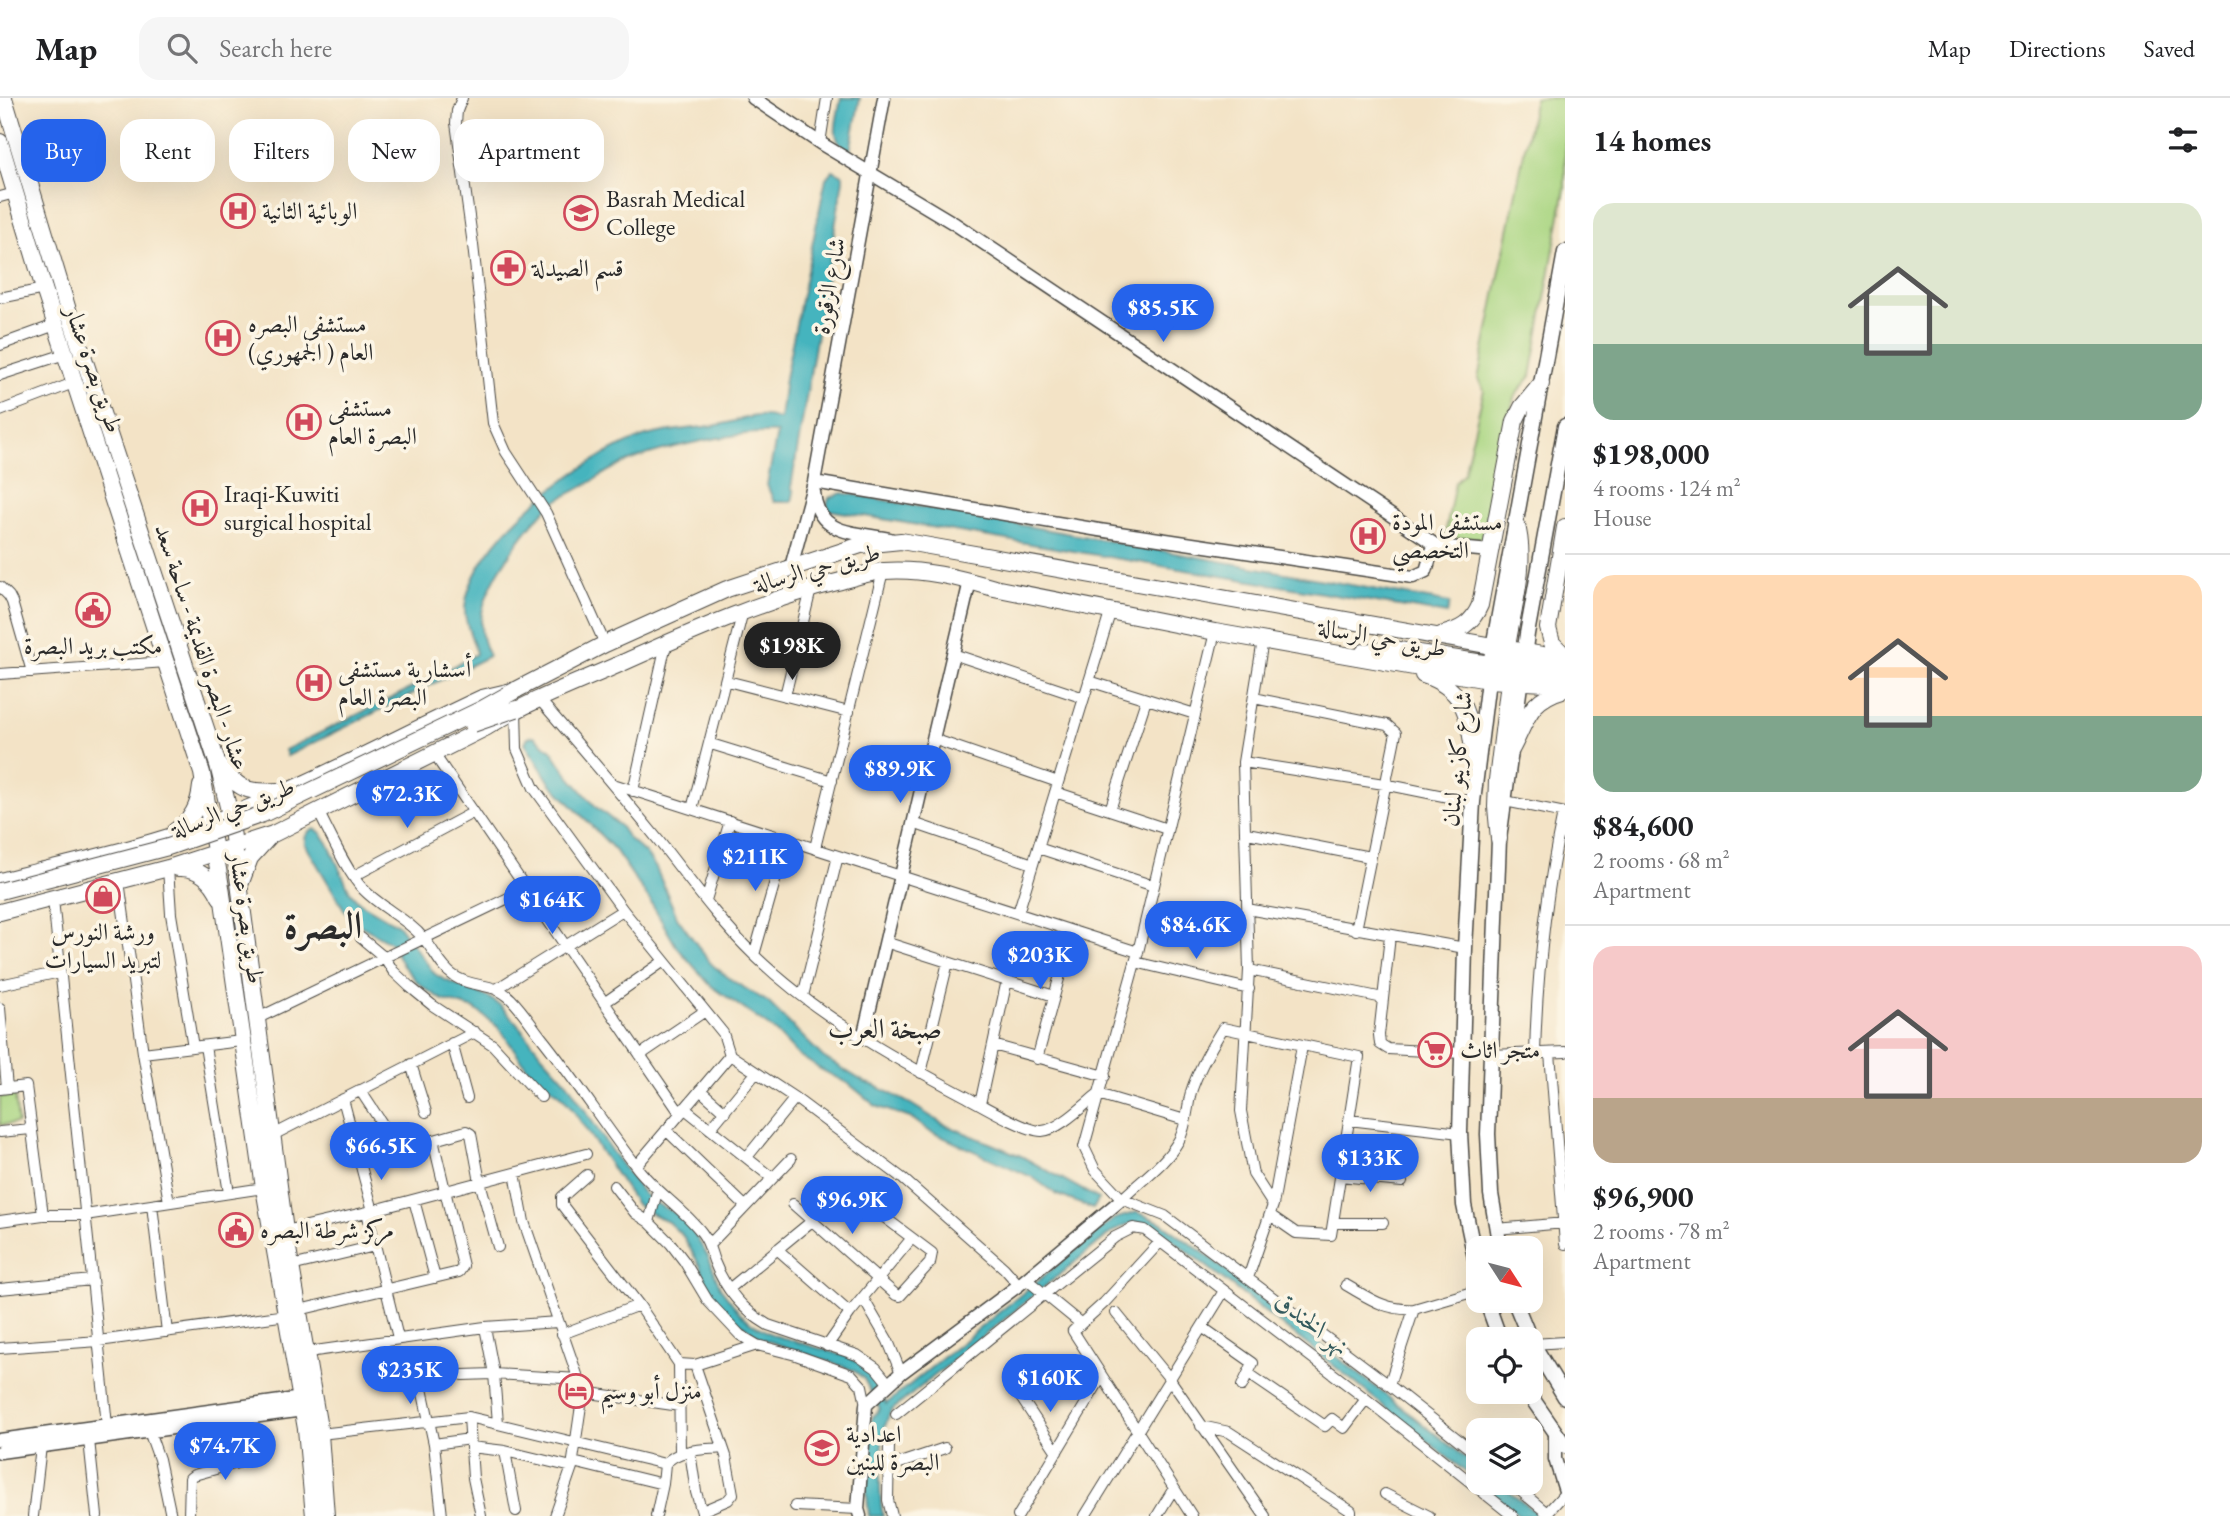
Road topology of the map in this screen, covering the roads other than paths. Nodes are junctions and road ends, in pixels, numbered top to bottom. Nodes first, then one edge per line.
1 (4, 98) edge
2 (461, 98) edge
3 (753, 98) edge
4 (827, 98) edge
5 (884, 98) edge
6 (0, 142) edge
7 (820, 142) junction
8 (871, 173) junction
9 (8, 195) edge
10 (1565, 252) edge
11 (44, 289) junction
12 (0, 298) edge
13 (55, 325) junction
14 (0, 345) edge
15 (65, 354) junction
16 (0, 375) edge
17 (76, 382) junction
18 (1541, 384) junction
19 (0, 411) edge
20 (1565, 426) edge
21 (814, 482) junction
22 (1516, 522) joint
23 (1565, 527) edge
24 (901, 541) junction
25 (1437, 546) junction
26 (1490, 551) junction
27 (1001, 558) junction
28 (791, 567) junction
29 (883, 571) junction
30 (1561, 576) edge
31 (970, 581) junction
32 (0, 587) edge
33 (995, 588) junction
34 (811, 589) junction
35 (1111, 610) junction
36 (743, 611) junction
37 (1215, 632) junction
38 (1436, 636) junction
39 (1263, 640) junction
40 (604, 644) junction
41 (666, 644) junction
42 (1525, 650) junction
43 (953, 654) junction
44 (1355, 655) junction
45 (1565, 657) edge
46 (166, 662) junction
47 (1396, 663) junction
48 (1506, 666) junction
49 (32, 672) junction
50 (1565, 672) edge
51 (0, 674) edge
52 (727, 681) junction
53 (1089, 681) junction
54 (1565, 687) edge
55 (516, 690) junction
56 (785, 696) junction
57 (1084, 698) junction
58 (1254, 698) junction
59 (539, 699) junction
60 (1146, 700) junction
61 (516, 709) junction
62 (849, 712) junction
63 (1195, 714) junction
64 (933, 739) junction
65 (710, 744) junction
66 (1511, 750) junction
67 (434, 754) junction
68 (1243, 762) junction
69 (218, 765) junction
70 (1476, 765) junction
71 (202, 773) junction
72 (832, 782) junction
73 (613, 784) junction
74 (1384, 784) junction
75 (1056, 787) junction
76 (287, 791) junction
77 (634, 791) junction
78 (1505, 801) junction
79 (1473, 802) junction
80 (692, 809) junction
81 (1110, 810) junction
82 (318, 811) junction
83 (474, 812) junction
84 (1564, 813) edge
85 (230, 815) junction
86 (730, 821) junction
87 (211, 823) junction
88 (913, 823) junction
89 (1167, 829) junction
90 (1247, 833) junction
91 (273, 834) junction
92 (787, 839) junction
93 (1499, 839) junction
94 (162, 840) junction
95 (234, 847) junction
96 (815, 848) junction
97 (1038, 848) junction
98 (215, 853) junction
99 (838, 856) junction
100 (1370, 857) junction
101 (1033, 864) junction
102 (168, 869) junction
103 (354, 876) junction
104 (901, 876) junction
105 (0, 881) edge
106 (119, 881) junction
107 (1154, 886) junction
108 (527, 889) junction
109 (239, 890) junction
110 (0, 891) edge
111 (53, 899) junction
112 (0, 900) edge
113 (706, 900) junction
114 (223, 905) junction
115 (1247, 909) junction
116 (623, 910) junction
117 (0, 912) edge
118 (1018, 913) junction
119 (1356, 930) junction
120 (1072, 931) junction
121 (1391, 936) junction
122 (361, 937) dead end
123 (420, 940) junction
124 (885, 942) junction
125 (566, 946) junction
126 (1465, 948) junction
127 (754, 955) junction
128 (388, 956) junction
129 (1137, 957) junction
130 (664, 961) junction
131 (948, 962) junction
132 (1249, 970) junction
133 (60, 972) junction
134 (1007, 980) junction
135 (0, 985) edge
136 (498, 988) junction
137 (1249, 989) junction
138 (803, 996) junction
139 (1054, 996) junction
140 (1383, 998) junction
141 (604, 1003) junction
142 (0, 1008) edge
143 (705, 1011) junction
144 (256, 1020) junction
145 (475, 1032) junction
146 (1245, 1034) junction
147 (863, 1038) junction
148 (241, 1041) junction
149 (452, 1043) junction
150 (993, 1045) junction
151 (205, 1046) junction
152 (1302, 1046) junction
153 (192, 1047) junction
154 (1565, 1052) edge
155 (143, 1053) junction
156 (1462, 1053) junction
157 (1550, 1053) junction
158 (1535, 1054) junction
159 (640, 1055) junction
160 (730, 1055) junction
161 (1491, 1055) junction
162 (1037, 1059) junction
163 (411, 1063) junction
164 (756, 1073) junction
165 (921, 1073) junction
166 (1105, 1076) junction
167 (3, 1088) edge
168 (360, 1090) junction
169 (700, 1090) junction
170 (1098, 1094) junction
171 (541, 1097) dead end
172 (467, 1098) dead end
173 (794, 1098) junction
174 (343, 1099) junction
175 (980, 1104) junction
176 (682, 1111) junction
177 (426, 1112) dead end
178 (724, 1112) junction
179 (1185, 1120) junction
180 (1349, 1120) junction
181 (385, 1128) dead end
182 (31, 1129) junction
183 (710, 1129) junction
184 (666, 1130) junction
185 (0, 1132) edge
186 (1460, 1133) junction
187 (273, 1135) junction
188 (433, 1140) junction
189 (586, 1154) dead end
190 (747, 1157) junction
191 (791, 1158) dead end
192 (360, 1161) junction
193 (636, 1167) junction
194 (515, 1173) junction
195 (587, 1175) dead end
196 (1340, 1176) junction
197 (772, 1178) junction
198 (480, 1182) junction
199 (1402, 1182) dead end
200 (614, 1186) dead end
201 (264, 1188) junction
202 (445, 1192) junction
203 (229, 1193) junction
204 (656, 1195) junction
205 (1122, 1199) junction
206 (414, 1200) junction
207 (169, 1202) junction
208 (793, 1204) dead end
209 (152, 1205) junction
210 (745, 1206) junction
211 (1271, 1210) junction
212 (370, 1211) junction
213 (43, 1215) junction
214 (85, 1215) junction
215 (884, 1217) dead end
216 (650, 1219) junction
217 (0, 1221) edge
218 (811, 1221) junction
219 (1333, 1223) junction
220 (1383, 1223) dead end
221 (1564, 1223) edge
222 (1496, 1229) junction
223 (285, 1231) junction
224 (1470, 1236) edge
225 (1497, 1236) edge
226 (912, 1238) junction
227 (1160, 1242) junction
228 (710, 1244) junction
229 (1565, 1244) edge
230 (375, 1246) junction
231 (498, 1247) dead end
232 (777, 1250) junction
233 (291, 1266) junction
234 (435, 1278) junction
235 (1248, 1278) junction
236 (92, 1280) junction
237 (878, 1280) junction
238 (1025, 1282) junction
239 (1346, 1285) dead end
240 (0, 1289) edge
241 (386, 1289) junction
242 (729, 1289) junction
243 (1224, 1291) junction
244 (1043, 1294) junction
245 (1466, 1294) edge
246 (863, 1298) junction
247 (639, 1304) junction
248 (1414, 1309) junction
249 (293, 1312) junction
250 (850, 1313) junction
251 (1116, 1313) dead end
252 (558, 1322) junction
253 (1080, 1323) junction
254 (1202, 1326) junction
255 (485, 1327) junction
256 (167, 1332) junction
257 (562, 1334) junction
258 (398, 1338) junction
259 (99, 1341) junction
260 (1543, 1341) edge
261 (1565, 1342) edge
262 (757, 1345) junction
263 (827, 1346) junction
264 (0, 1348) edge
265 (307, 1352) junction
266 (1543, 1360) edge
267 (679, 1364) junction
268 (695, 1365) junction
269 (901, 1373) junction
270 (494, 1374) junction
271 (1249, 1374) junction
272 (461, 1375) dead end
273 (579, 1378) junction
274 (1101, 1378) junction
275 (1169, 1378) junction
276 (421, 1384) dead end
277 (1389, 1385) junction
278 (1242, 1386) dead end
279 (886, 1387) junction
280 (583, 1392) junction
281 (1018, 1393) dead end
282 (1565, 1396) edge
283 (1366, 1399) junction
284 (868, 1403) junction
285 (302, 1404) junction
286 (1536, 1404) edge
287 (680, 1406) junction
288 (896, 1414) dead end
289 (469, 1417) junction
290 (245, 1418) junction
291 (430, 1421) junction
292 (498, 1423) junction
293 (107, 1425) junction
294 (1201, 1426) junction
295 (1138, 1430) junction
296 (149, 1431) junction
297 (1555, 1432) junction
298 (320, 1434) junction
299 (0, 1440) edge
300 (89, 1440) junction
301 (471, 1443) junction
302 (434, 1444) junction
303 (576, 1444) junction
304 (888, 1445) dead end
305 (41, 1446) junction
306 (1565, 1446) edge
307 (1466, 1447) edge
308 (723, 1448) junction
309 (945, 1448) dead end
310 (505, 1451) junction
311 (0, 1452) edge
312 (685, 1452) junction
313 (1056, 1452) junction
314 (665, 1464) junction
315 (572, 1465) junction
316 (888, 1468) junction
317 (663, 1483) junction
318 (1174, 1488) junction
319 (1565, 1492) edge
320 (1385, 1494) dead end
321 (1526, 1495) edge
322 (796, 1506) dead end
323 (516, 1511) dead end
324 (859, 1512) edge
325 (702, 1513) edge
326 (33, 1516) edge
327 (97, 1516) edge
328 (171, 1516) edge
329 (189, 1516) edge
330 (314, 1516) edge
331 (326, 1516) edge
332 (442, 1516) edge
333 (481, 1516) edge
334 (555, 1516) edge
335 (656, 1516) edge
336 (892, 1516) edge
337 (1018, 1516) edge
338 (1085, 1516) edge
339 (1157, 1516) edge
340 (1192, 1516) edge
341 (1265, 1516) edge
342 (1351, 1516) edge
343 (1429, 1516) edge
344 (1513, 1516) edge

1 - 69 main road, عشار - البصرة القديمة - ساحة سعد
2 - 40 street
3 - 7 street
4 - 7 street
5 - 8 street, شارع الزقورة
6 - 9 main road, طريق بصرة عشار
7 - 8 street
8 - 21 street, شارع الزقورة
8 - 25 street
9 - 11 main road, طريق بصرة عشار
10 - 18 main road
11 - 12 street
11 - 13 main road, طريق بصرة عشار
13 - 14 street
13 - 15 main road, طريق بصرة عشار
15 - 16 street
15 - 17 main road, طريق بصرة عشار
17 - 19 street
17 - 46 main road, طريق بصرة عشار
18 - 22 main road
18 - 26 main road
20 - 42 main road
21 - 24 street, شارع الزقورة
21 - 25 street
21 - 28 street, شارع الزقورة
22 - 48 main road
23 - 30 main road
24 - 27 main road, طريق حي الرسالة
24 - 28 main road, طريق حي الرسالة
25 - 26 street
26 - 38 main road
27 - 33 main road
27 - 38 main road, طريق حي الرسالة
28 - 40 main road, طريق حي الرسالة
29 - 31 main road, طريق حي الرسالة
29 - 34 main road, طريق حي الرسالة
29 - 62 street
30 - 45 main road
31 - 33 main road, طريق حي الرسالة
31 - 43 street
32 - 49 street
33 - 35 main road, طريق حي الرسالة
34 - 36 main road, طريق حي الرسالة
34 - 56 street
35 - 37 main road, طريق حي الرسالة
35 - 53 street
36 - 41 main road, طريق حي الرسالة
36 - 52 street
37 - 39 main road, طريق حي الرسالة
37 - 63 street
38 - 48 main road, طريق حي الرسالة
39 - 44 main road, طريق حي الرسالة
39 - 58 street
40 - 55 main road, طريق حي الرسالة
41 - 59 main road, طريق حي الرسالة
41 - 77 street
42 - 45 main road, طريق حي الرسالة
42 - 48 main road, طريق حي الرسالة
43 - 57 street
43 - 64 street
44 - 47 main road, طريق حي الرسالة
44 - 48 main road
46 - 49 street
46 - 71 main road, طريق بصرة عشار
47 - 48 main road, طريق حي الرسالة
47 - 70 main road
48 - 50 main road
48 - 54 main road, طريق حي الرسالة
48 - 66 main road, شارع كازينو لبنان
48 - 70 main road, شارع كازينو لبنان
48 - 93 main road
49 - 51 street
52 - 56 street
52 - 65 street
53 - 57 street
53 - 60 street
54 - 66 main road
55 - 76 main road, طريق حي الرسالة
55 - 110 main road, طريق حي الرسالة, bridge
56 - 62 street
57 - 75 street
58 - 68 street
58 - 74 street
59 - 61 main road, طريق حي الرسالة
59 - 73 street
60 - 63 street
60 - 81 street
61 - 67 main road
61 - 112 main road, طريق حي الرسالة, bridge
61 - 116 street
62 - 72 street
63 - 89 street
64 - 75 street
64 - 88 street
65 - 72 street
65 - 80 street
66 - 78 main road, شارع كازينو لبنان
67 - 82 main road
67 - 83 street
68 - 74 street
68 - 90 street
69 - 76 main road
69 - 85 main road, عشار - البصرة القديمة - ساحة سعد
70 - 79 main road, شارع كازينو لبنان
71 - 87 main road, طريق بصرة عشار
71 - 94 main road
72 - 96 street
73 - 77 street
73 - 113 street
74 - 79 street
74 - 100 street
75 - 81 street
75 - 97 street
76 - 85 main road, طريق حي الرسالة
77 - 80 street
78 - 84 street
78 - 93 main road, شارع كازينو لبنان
79 - 126 main road, شارع كازينو لبنان
80 - 86 street
81 - 89 street
82 - 91 main road
82 - 103 street
83 - 103 street
83 - 108 street
84 - 158 street
85 - 87 main road, طريق حي الرسالة
85 - 95 main road, عشار - البصرة القديمة - ساحة سعد
86 - 92 street
86 - 113 street
87 - 94 main road, طريق حي الرسالة
87 - 98 main road, طريق بصرة عشار
88 - 101 street
88 - 104 street
89 - 107 street
90 - 100 street
90 - 115 street
91 - 95 main road
91 - 109 main road
92 - 96 street
92 - 127 street
93 - 161 main road, شارع كازينو لبنان
94 - 105 main road, طريق حي الرسالة
95 - 98 main road
95 - 109 main road, عشار - البصرة القديمة - ساحة سعد
96 - 99 street
97 - 101 street
97 - 107 street
98 - 102 main road
98 - 114 main road, طريق بصرة عشار
99 - 104 street
99 - 138 street
100 - 119 street
101 - 118 street
102 - 106 main road
102 - 114 main road
102 - 153 street
103 - 123 street
104 - 118 street
104 - 124 street
106 - 111 main road
106 - 155 street
107 - 129 street
108 - 123 street
108 - 125 street
109 - 144 main road, عشار - البصرة القديمة - ساحة سعد
111 - 117 main road
111 - 133 street
113 - 127 street
114 - 148 main road, طريق بصرة عشار
115 - 119 street
115 - 132 street
116 - 125 street
116 - 130 street
118 - 120 street
119 - 121 street
120 - 129 street
120 - 139 street
121 - 126 street
121 - 140 street
122 - 128 street
123 - 128 street
123 - 136 street
124 - 131 street
124 - 147 street
125 - 136 street
125 - 141 street
126 - 156 main road, شارع كازينو لبنان
127 - 138 street
128 - 144 street
128 - 145 street
129 - 137 street
129 - 166 street
130 - 141 street
130 - 143 street
131 - 134 street
131 - 165 street
132 - 137 street
132 - 140 street
133 - 135 street
133 - 214 street
134 - 139 street
134 - 150 street
136 - 193 street
137 - 146 street
138 - 147 street
139 - 162 street
140 - 156 street
141 - 159 street
142 - 167 street
143 - 159 street
143 - 160 street
144 - 187 main road, عشار - البصرة القديمة - ساحة سعد
145 - 149 street
145 - 171 street
146 - 152 street
146 - 179 street
146 - 211 street
147 - 165 street
148 - 151 street
148 - 201 main road, طريق بصرة عشار
149 - 163 street
149 - 172 street
150 - 162 street
150 - 175 street
151 - 153 street
151 - 203 street
152 - 180 street
152 - 211 street
153 - 155 street
154 - 157 street
155 - 207 street
156 - 186 main road, شارع كازينو لبنان
157 - 158 street
157 - 221 street
158 - 161 street
159 - 176 street
160 - 164 street
160 - 169 street
161 - 222 main road, شارع كازينو لبنان
162 - 166 street
163 - 168 street
163 - 177 street
164 - 173 street
164 - 178 street
165 - 175 street
166 - 170 street
167 - 182 street
168 - 174 street
168 - 181 street
169 - 176 street
169 - 178 street
170 - 175 street
170 - 179 street
170 - 205 street
173 - 190 street
173 - 238 street
174 - 187 street
174 - 192 street
176 - 183 street
176 - 184 street
178 - 183 street
179 - 205 street
180 - 186 street
180 - 196 street
182 - 185 street
182 - 213 street
183 - 190 street
184 - 193 street
184 - 210 street
186 - 224 main road, شارع كازينو لبنان
187 - 223 main road, عشار - البصرة القديمة - ساحة سعد
188 - 192 street
188 - 198 street
188 - 202 street
189 - 194 street
190 - 197 street
191 - 197 street
192 - 212 street
193 - 204 street
194 - 198 street
194 - 252 street
195 - 247 street
196 - 199 street
196 - 219 street
197 - 210 street
198 - 202 street
198 - 231 street
200 - 216 street
201 - 203 street
201 - 249 main road, طريق بصرة عشار
202 - 206 street
202 - 234 street
203 - 207 street
204 - 216 street
204 - 228 street
205 - 235 street
205 - 238 street
206 - 212 street
206 - 234 street
207 - 209 street
208 - 218 street
209 - 214 street
209 - 256 street
210 - 228 street
211 - 219 street
211 - 235 street
212 - 223 street
212 - 230 street
213 - 214 street
213 - 217 street
214 - 236 street
215 - 226 street
216 - 262 street
218 - 232 street
218 - 237 street
219 - 220 street
221 - 222 street
221 - 229 street
222 - 225 main road, شارع كازينو لبنان
223 - 233 main road, عشار - البصرة القديمة - ساحة سعد
226 - 237 street
226 - 237 street
227 - 243 street
227 - 244 street
227 - 253 street
228 - 242 street
230 - 233 street
230 - 241 street
232 - 242 street
232 - 250 street
233 - 249 main road, عشار - البصرة القديمة - ساحة سعد
234 - 241 street
235 - 277 street
236 - 240 street
236 - 259 street
237 - 246 street
238 - 244 street
238 - 269 street
239 - 248 street
241 - 249 street
241 - 258 street
242 - 263 street
243 - 254 street
243 - 283 street
244 - 253 street
244 - 288 street
245 - 248 street
246 - 250 street
246 - 269 street
247 - 257 street
247 - 267 street
248 - 277 street
249 - 256 street
249 - 265 main road, عشار - البصرة القديمة - ساحة سعد
249 - 285 main road, طريق بصرة عشار
250 - 263 street
251 - 275 street
252 - 255 street
252 - 257 street
253 - 274 street
254 - 271 street
254 - 275 street
255 - 258 street
255 - 270 street
256 - 259 street
257 - 273 street
258 - 265 street
259 - 264 street
259 - 293 street
260 - 261 street
262 - 268 street
262 - 284 street
263 - 279 street
265 - 298 main road, عشار - البصرة القديمة - ساحة سعد
266 - 282 main road
267 - 268 street
267 - 287 street
268 - 308 street
269 - 279 street
270 - 272 street
270 - 273 street
270 - 292 street
271 - 278 street
271 - 283 street
273 - 280 street
274 - 295 street
274 - 313 street
275 - 294 street
275 - 295 street
276 - 291 street
277 - 307 street
279 - 284 street
280 - 287 street
280 - 303 street
281 - 313 street
283 - 344 street
284 - 324 street
285 - 290 street
285 - 293 street
285 - 330 main road, طريق بصرة عشار
286 - 297 main road
287 - 312 street
289 - 291 street
289 - 292 street
289 - 301 street
290 - 296 street
290 - 329 street
291 - 298 street
291 - 302 street
292 - 303 street
293 - 299 street
294 - 341 street
294 - 342 street
295 - 318 street
295 - 338 street
296 - 300 street
296 - 328 street
297 - 306 main road
297 - 319 street
298 - 331 main road, عشار - البصرة القديمة - ساحة سعد
300 - 305 street
300 - 327 street
301 - 302 street
301 - 310 street
301 - 333 street
302 - 332 street
303 - 314 street
303 - 315 street
304 - 316 street
305 - 311 street
305 - 326 street
308 - 312 street
308 - 325 street
309 - 316 street
310 - 315 street
310 - 323 street
312 - 314 street
312 - 325 street
313 - 337 street
314 - 317 street
315 - 317 street
315 - 334 street
316 - 336 street
317 - 335 street
318 - 339 street
318 - 340 street
319 - 321 street
320 - 343 street
322 - 324 street

